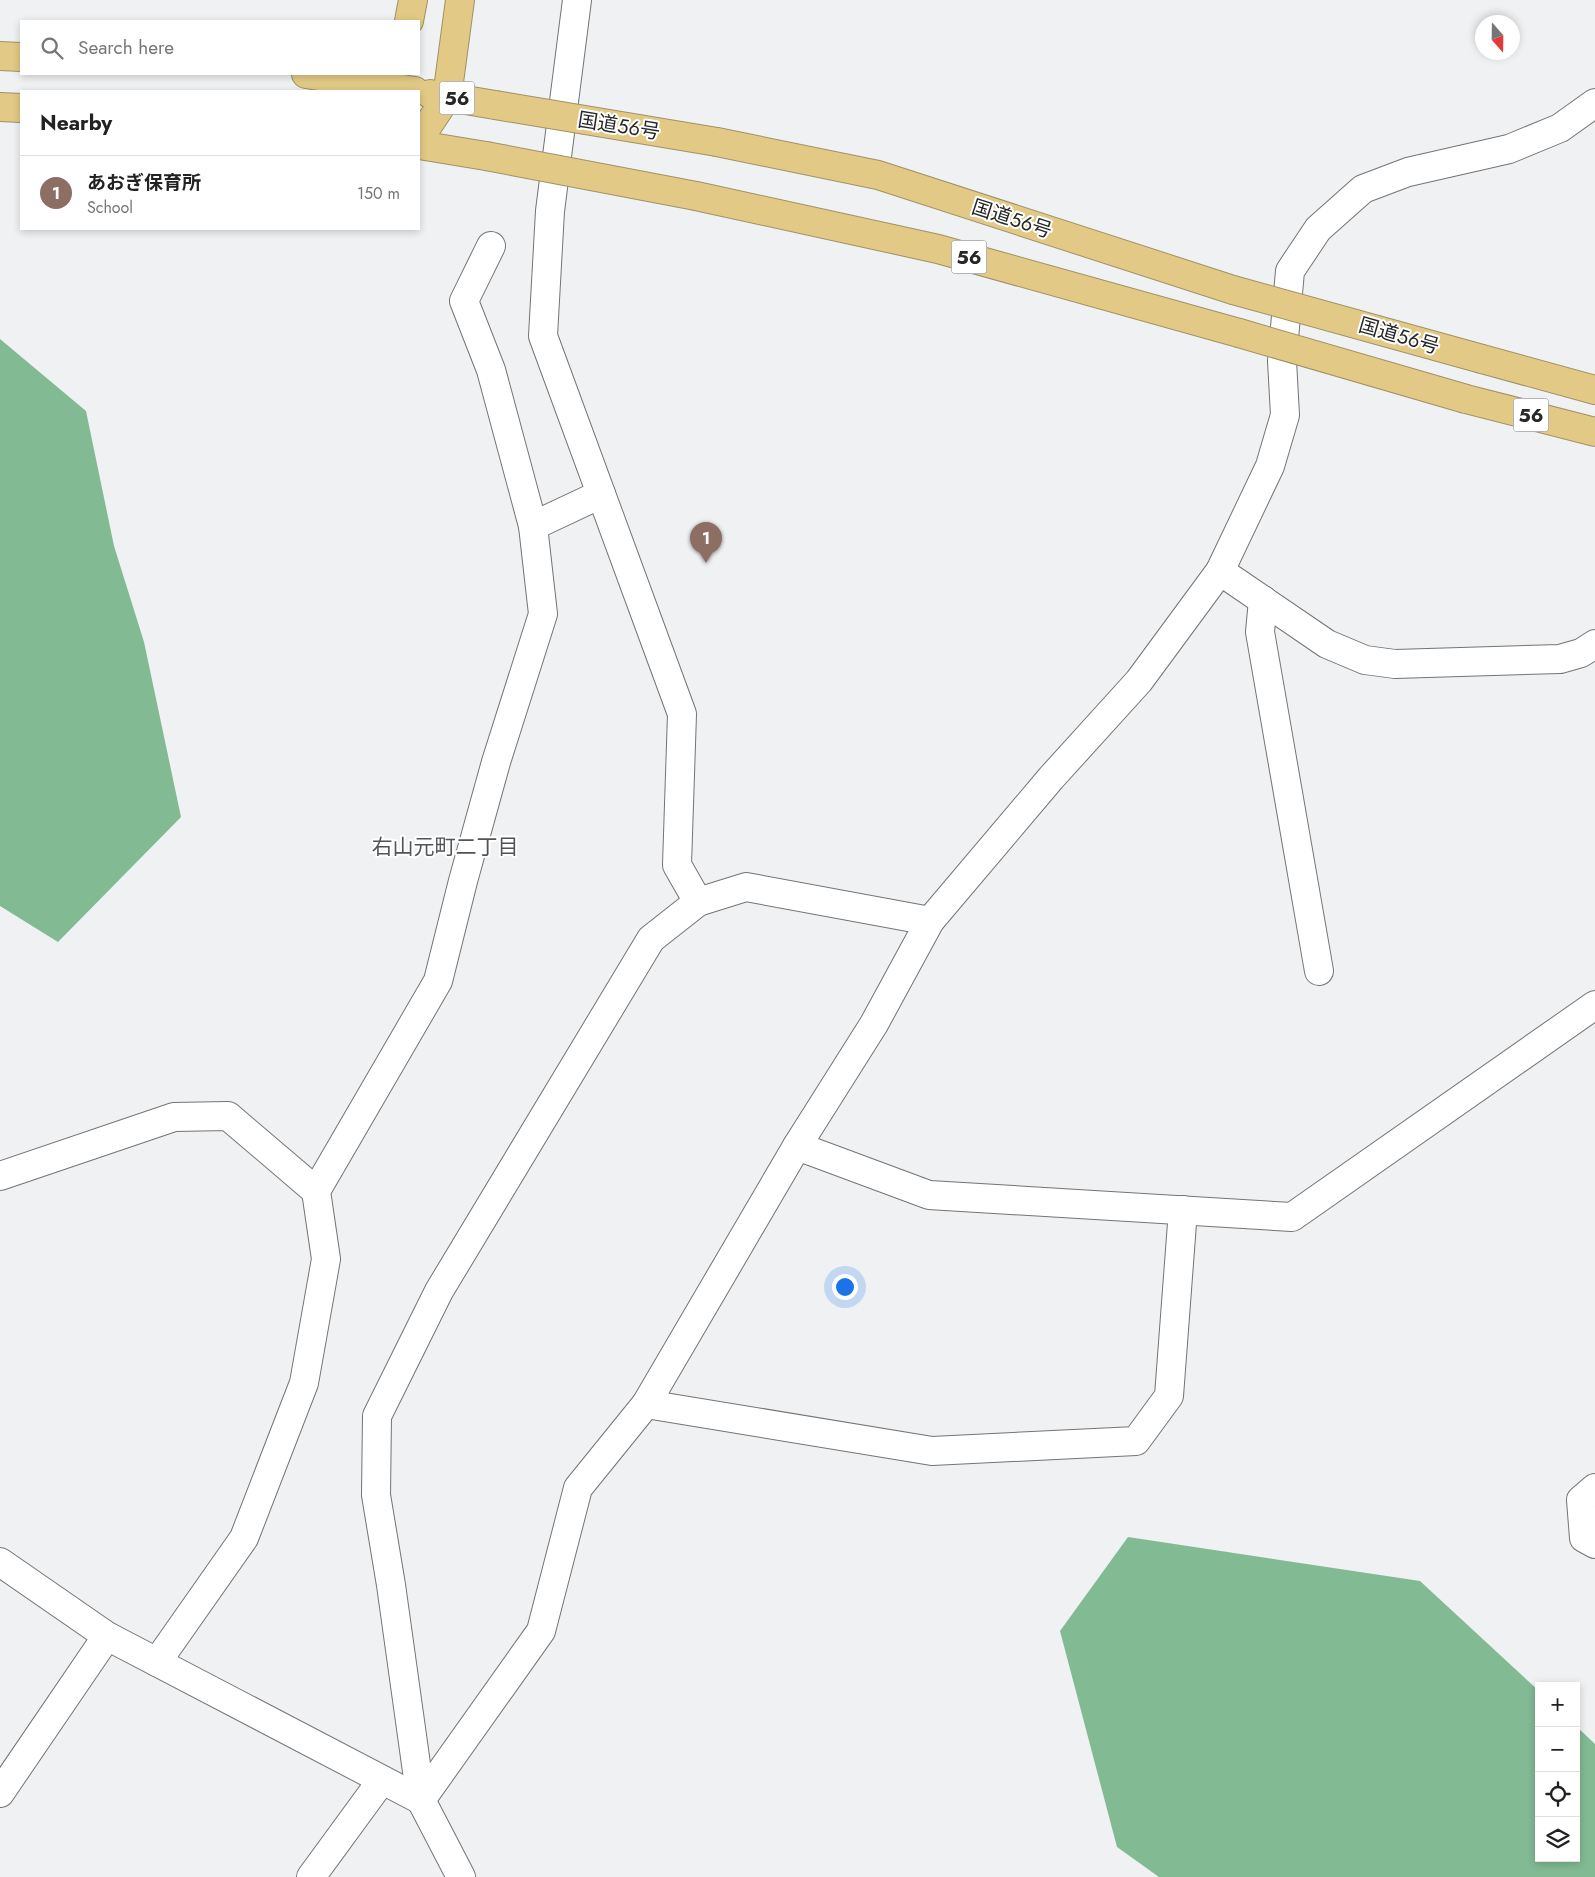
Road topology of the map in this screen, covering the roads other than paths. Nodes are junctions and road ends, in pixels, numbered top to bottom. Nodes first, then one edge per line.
1 (412, 0) edge
2 (460, 0) edge
3 (576, 0) edge
4 (409, 20) edge
5 (0, 56) edge
6 (20, 57) edge
7 (314, 75) edge
8 (407, 87) edge
9 (420, 90) edge
10 (447, 97) junction
11 (1595, 103) edge
12 (0, 107) edge
13 (20, 108) edge
14 (420, 138) edge
15 (420, 145) edge
16 (491, 246) dead end
17 (1595, 390) edge
18 (1595, 432) edge
19 (601, 494) junction
20 (533, 526) junction
21 (1220, 571) junction
22 (1263, 600) junction
23 (1595, 644) edge
24 (698, 902) junction
25 (930, 921) junction
26 (1320, 971) dead end
27 (1595, 1005) edge
28 (798, 1146) junction
29 (0, 1176) edge
30 (316, 1191) junction
31 (1183, 1210) junction
32 (646, 1404) junction
33 (1595, 1488) edge
34 (1595, 1544) edge
35 (0, 1562) edge
36 (108, 1636) junction
37 (157, 1662) junction
38 (382, 1780) junction
39 (0, 1793) edge
40 (421, 1800) junction
41 (311, 1877) edge
42 (461, 1877) edge

1 - 4 highway
2 - 10 highway
3 - 19 street
5 - 6 highway
7 - 8 highway, 国道56号 / 56
9 - 10 highway, 国道56号 / 56
10 - 14 highway
10 - 17 highway, 国道56号 / 56, bridge
11 - 21 street
12 - 13 highway
15 - 18 highway, 国道56号 / 56, bridge
16 - 20 street
19 - 20 street
19 - 24 street
20 - 30 street
21 - 22 street
21 - 25 street
22 - 23 street
22 - 26 street
24 - 25 street
24 - 40 street
25 - 28 street
27 - 31 street
28 - 31 street
28 - 32 street
29 - 30 street
30 - 37 street
31 - 32 street
32 - 40 street
33 - 34 street
35 - 36 street
36 - 37 street
36 - 39 street
37 - 38 street
38 - 40 street
38 - 41 street
40 - 42 street

